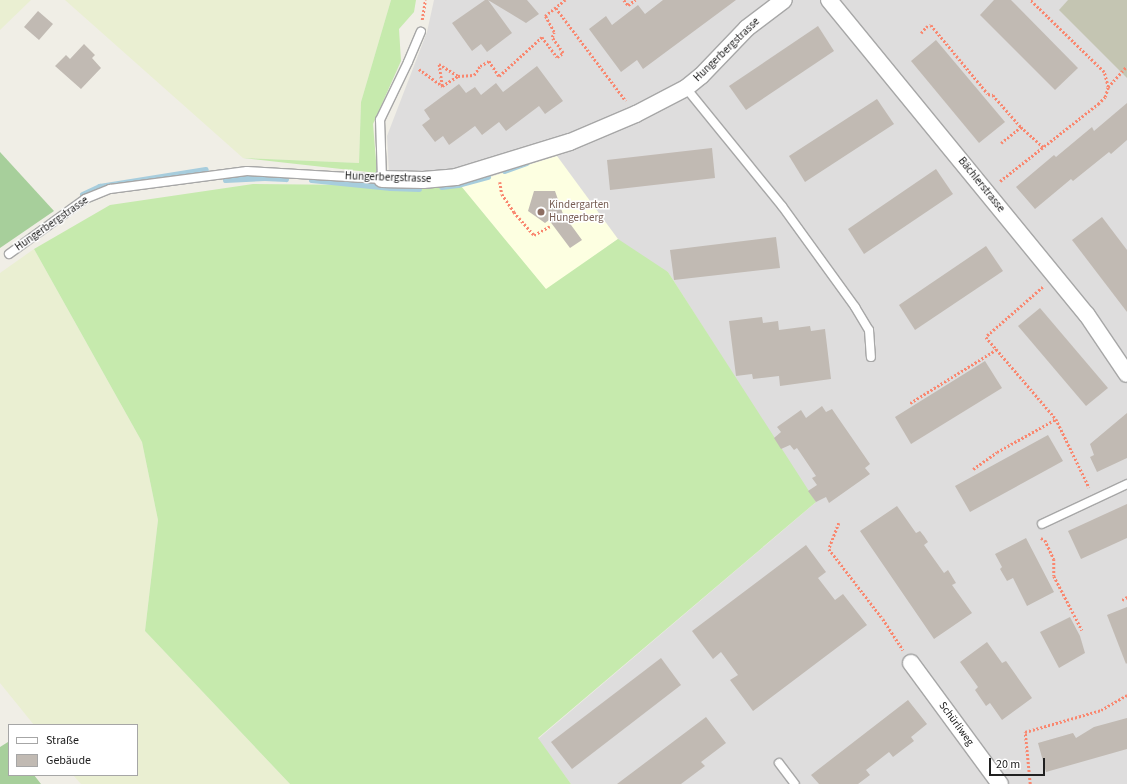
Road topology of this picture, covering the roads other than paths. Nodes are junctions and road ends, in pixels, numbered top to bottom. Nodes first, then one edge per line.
1 (784, 0) edge
2 (829, 0) edge
3 (421, 32) road end
4 (686, 88) junction
5 (382, 179) junction
6 (9, 254) dead end
7 (871, 357) dead end
8 (1127, 374) edge
9 (1127, 484) edge
10 (1042, 524) dead end
11 (911, 664) road end
12 (779, 763) dead end
13 (795, 784) edge
14 (1000, 784) edge

1 - 4 street, Hungerbergstrasse
2 - 8 street, Bächlerstrasse
3 - 5 lane
4 - 5 street, Hungerbergstrasse
4 - 7 lane
5 - 6 lane, Hungerbergstrasse
9 - 10 lane
11 - 14 street, Schürliweg
12 - 13 lane

